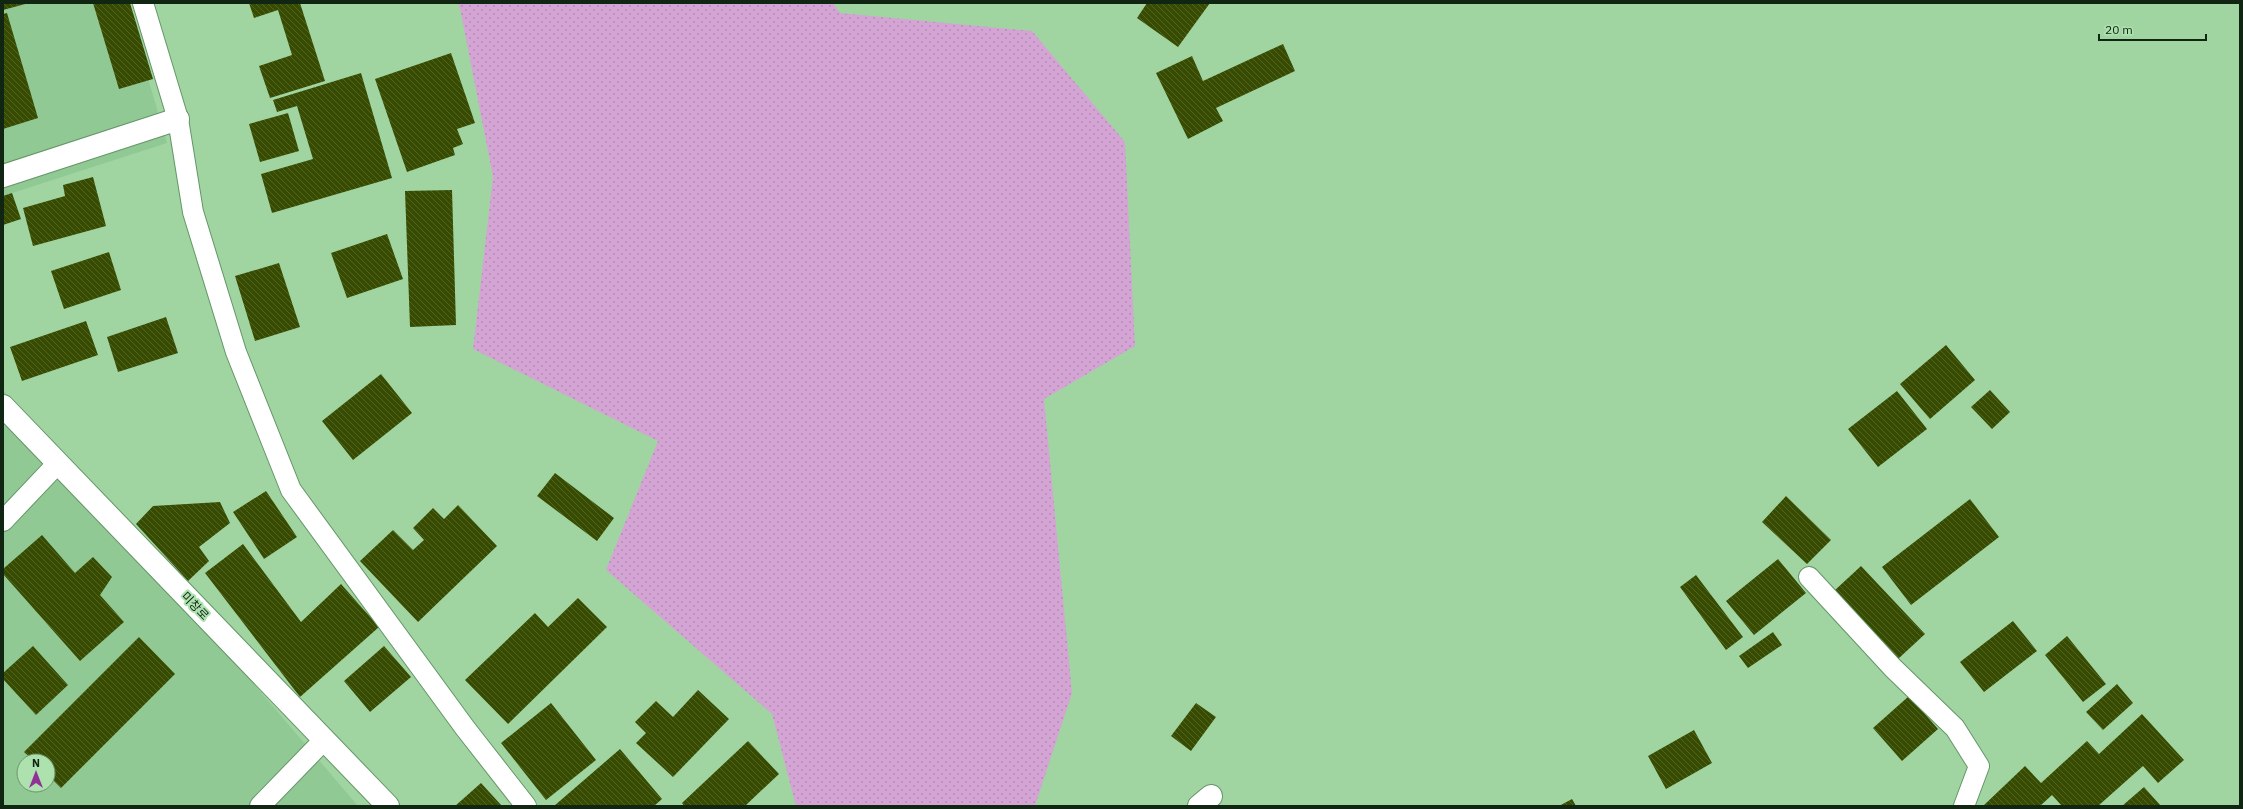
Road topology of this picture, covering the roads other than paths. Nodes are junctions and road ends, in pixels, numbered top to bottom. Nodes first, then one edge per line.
1 (143, 3) edge
2 (178, 119) junction
3 (3, 176) edge
4 (3, 406) edge
5 (58, 463) junction
6 (3, 521) edge
7 (1809, 577) dead end
8 (324, 740) junction
9 (260, 806) edge
10 (388, 806) edge
11 (526, 806) edge
12 (1964, 806) edge

1 - 2 lane
2 - 3 street
2 - 11 lane
4 - 5 street, 미창로
5 - 6 lane
5 - 8 street, 미창로
7 - 12 lane
8 - 9 lane
8 - 10 street, 미창로

